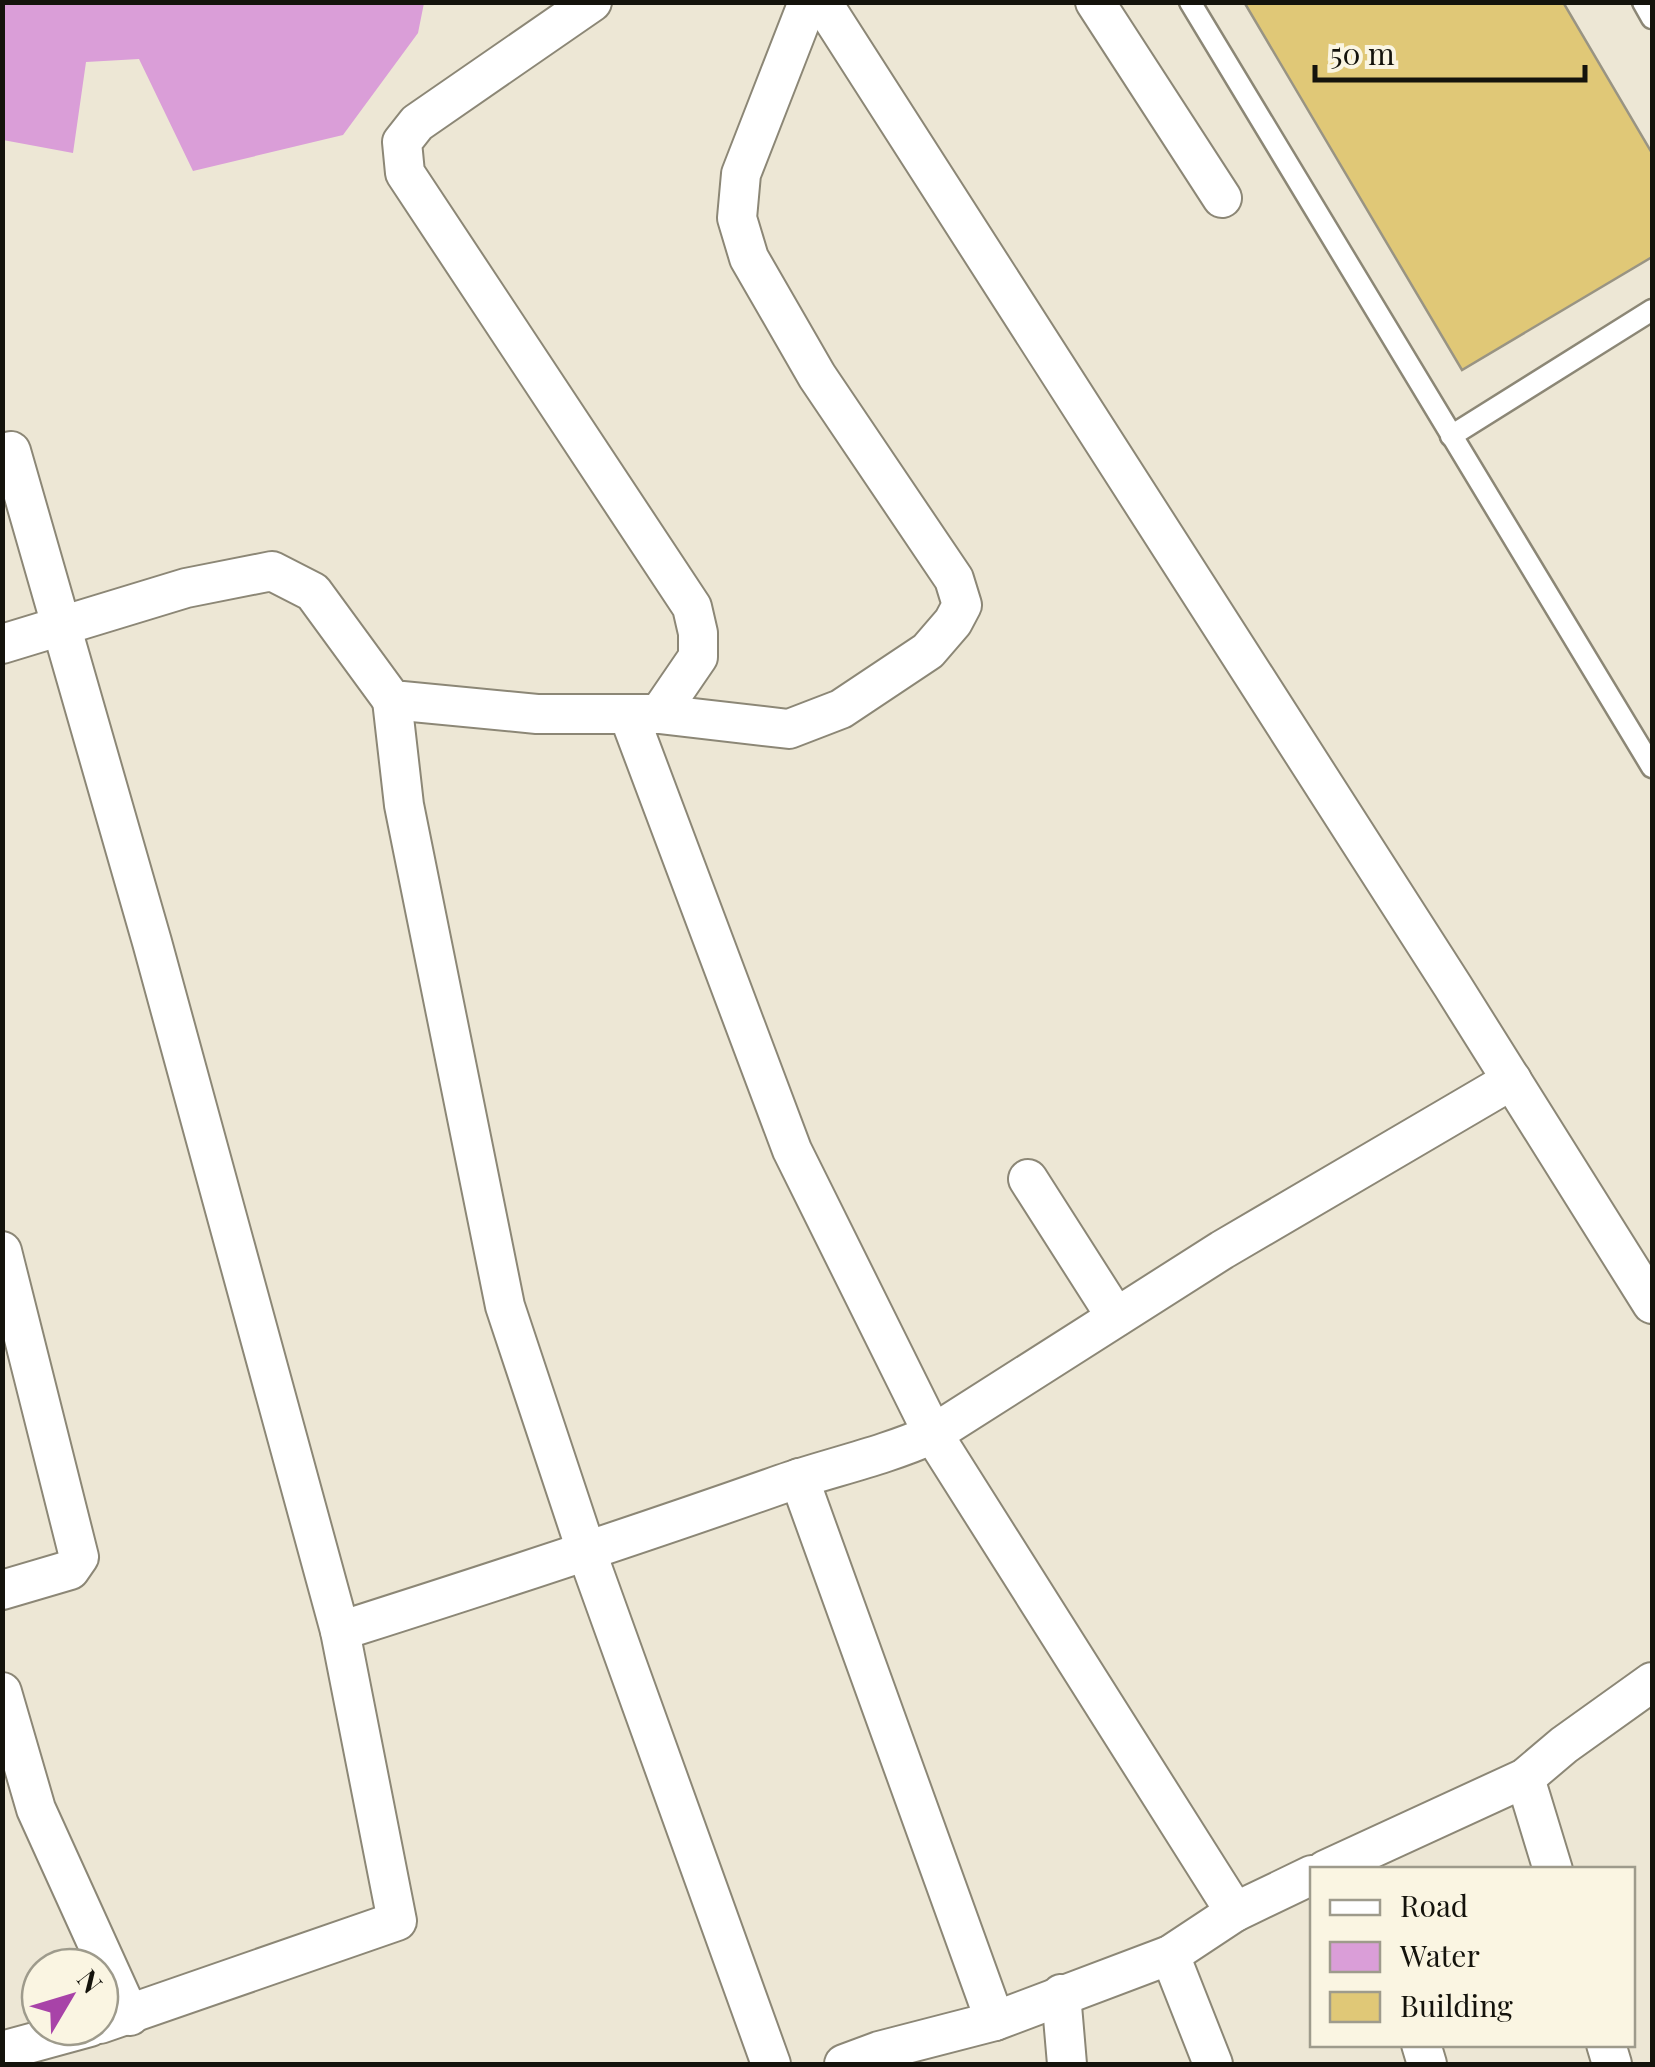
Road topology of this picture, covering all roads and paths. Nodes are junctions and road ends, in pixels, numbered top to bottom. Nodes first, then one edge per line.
1 (592, 2) edge
2 (808, 2) edge
3 (822, 2) edge
4 (1095, 2) edge
5 (1190, 2) edge
6 (1643, 2) edge
7 (1652, 18) edge
8 (1222, 198) dead end
9 (1652, 310) edge
10 (1451, 436) junction
11 (10, 451) dead end
12 (60, 626) junction
13 (2, 644) edge
14 (392, 700) junction
15 (644, 715) junction
16 (1652, 767) edge
17 (1512, 1080) junction
18 (1028, 1179) dead end
19 (2, 1251) edge
20 (1652, 1304) edge
21 (1116, 1318) junction
22 (933, 1434) junction
23 (799, 1478) junction
24 (587, 1553) junction
25 (2, 1590) edge
26 (340, 1631) junction
27 (1652, 1682) edge
28 (2, 1692) edge
29 (1525, 1778) junction
30 (1367, 1860) edge
31 (1338, 1867) edge
32 (1552, 1867) edge
33 (1310, 1877) edge
34 (1235, 1912) junction
35 (88, 1947) edge
36 (1170, 1955) junction
37 (1062, 1994) junction
38 (120, 2018) edge
39 (995, 2020) junction
40 (771, 2064) edge
41 (844, 2064) edge
42 (1067, 2064) edge
43 (1213, 2064) edge

1 - 15 street
2 - 15 street
3 - 17 street
4 - 8 street
5 - 10 lane
6 - 7 lane
9 - 10 lane
10 - 16 lane
11 - 12 street
12 - 13 street
12 - 14 street
12 - 26 street
14 - 15 street
14 - 24 street
15 - 22 street
17 - 20 street
17 - 21 street
18 - 21 street
19 - 25 street
21 - 22 street
22 - 23 street
22 - 34 street
23 - 24 street
23 - 39 street
24 - 26 street
24 - 40 street
26 - 38 street
27 - 29 street
28 - 35 street
29 - 30 street
29 - 32 street
30 - 31 street
33 - 34 street
34 - 36 street
36 - 37 street
36 - 43 street
37 - 39 street
37 - 42 street
39 - 41 street

